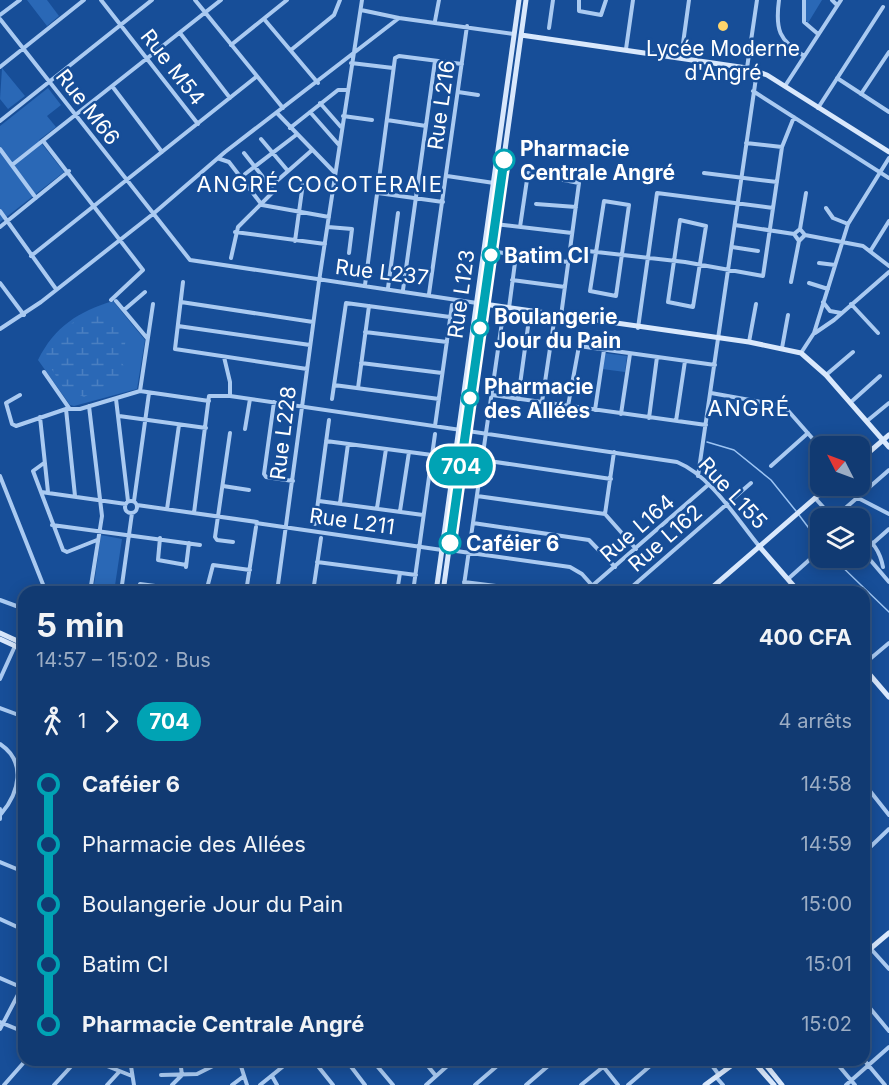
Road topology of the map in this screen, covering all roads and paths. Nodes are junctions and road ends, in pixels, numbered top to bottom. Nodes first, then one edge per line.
1 (20, 0) edge
2 (84, 0) edge
3 (101, 0) edge
4 (153, 0) edge
5 (195, 0) edge
6 (221, 0) edge
7 (287, 0) edge
8 (340, 0) edge
9 (362, 0) edge
10 (438, 0) edge
11 (519, 0) edge
12 (526, 0) edge
13 (553, 0) edge
14 (579, 0) edge
15 (606, 0) edge
16 (633, 0) edge
17 (689, 0) edge
18 (757, 0) edge
19 (778, 0) edge
20 (804, 0) edge
21 (832, 0) edge
22 (841, 0) edge
23 (837, 5) junction
24 (883, 7) dead end
25 (361, 10) junction
26 (205, 13) junction
27 (0, 17) edge
28 (399, 18) junction
29 (264, 19) junction
30 (435, 21) junction
31 (121, 25) junction
32 (467, 26) junction
33 (549, 28) dead end
34 (180, 33) junction
35 (514, 34) junction
36 (819, 34) junction
37 (522, 35) junction
38 (231, 45) junction
39 (23, 49) junction
40 (626, 49) junction
41 (291, 51) junction
42 (889, 52) edge
43 (353, 54) junction
44 (804, 56) junction
45 (681, 58) junction
46 (148, 59) junction
47 (435, 61) junction
48 (351, 63) junction
49 (462, 64) junction
50 (0, 67) edge
51 (393, 68) junction
52 (747, 68) junction
53 (757, 71) junction
54 (256, 77) junction
55 (837, 78) junction
56 (49, 82) junction
57 (318, 83) junction
58 (112, 86) junction
59 (784, 87) junction
60 (347, 90) junction
61 (753, 91) junction
62 (458, 92) junction
63 (861, 94) junction
64 (478, 95) dead end
65 (231, 98) junction
66 (320, 103) junction
67 (283, 108) junction
68 (818, 108) junction
69 (888, 110) edge
70 (310, 112) junction
71 (277, 113) junction
72 (75, 115) junction
73 (343, 116) junction
74 (794, 117) junction
75 (372, 120) dead end
76 (387, 120) junction
77 (0, 121) edge
78 (198, 124) junction
79 (426, 126) junction
80 (290, 128) junction
81 (341, 128) junction
82 (296, 135) junction
83 (261, 139) dead end
84 (44, 142) junction
85 (746, 143) junction
86 (339, 145) junction
87 (782, 147) junction
88 (0, 150) edge
89 (311, 150) junction
90 (162, 152) junction
91 (889, 152) edge
92 (244, 153) dead end
93 (273, 153) junction
94 (889, 158) edge
95 (220, 159) junction
96 (12, 165) junction
97 (255, 167) junction
98 (69, 171) junction
99 (288, 171) junction
100 (880, 172) junction
101 (704, 173) dead end
102 (245, 174) dead end
103 (336, 174) junction
104 (447, 176) junction
105 (741, 177) junction
106 (889, 178) edge
107 (127, 180) junction
108 (777, 182) junction
109 (303, 183) dead end
110 (494, 183) junction
111 (271, 186) junction
112 (378, 193) junction
113 (806, 193) dead end
114 (36, 198) junction
115 (416, 199) junction
116 (443, 202) junction
117 (260, 204) junction
118 (536, 204) dead end
119 (738, 204) junction
120 (95, 206) junction
121 (576, 207) junction
122 (773, 208) junction
123 (826, 208) dead end
124 (1, 212) edge
125 (298, 213) junction
126 (398, 213) dead end
127 (153, 214) junction
128 (329, 217) junction
129 (889, 221) edge
130 (6, 222) junction
131 (495, 224) junction
132 (848, 224) junction
133 (735, 225) junction
134 (0, 227) edge
135 (328, 227) junction
136 (520, 227) junction
137 (800, 229) junction
138 (771, 230) junction
139 (235, 232) junction
140 (572, 233) junction
141 (794, 234) junction
142 (805, 235) junction
143 (121, 239) junction
144 (295, 241) junction
145 (799, 241) junction
146 (842, 241) junction
147 (325, 244) junction
148 (732, 247) junction
149 (570, 249) junction
150 (871, 250) junction
151 (491, 251) junction
152 (597, 251) junction
153 (758, 251) dead end
154 (350, 253) dead end
155 (516, 255) junction
156 (622, 255) junction
157 (31, 256) junction
158 (231, 258) dead end
159 (648, 258) junction
160 (568, 262) junction
161 (674, 262) junction
162 (819, 263) dead end
163 (700, 265) junction
164 (835, 265) junction
165 (889, 266) edge
166 (729, 271) junction
167 (889, 272) edge
168 (319, 279) junction
169 (512, 280) junction
170 (183, 282) dead end
171 (791, 282) dead end
172 (0, 283) edge
173 (809, 283) dead end
174 (365, 285) junction
175 (388, 288) junction
176 (565, 288) junction
177 (56, 289) junction
178 (828, 289) junction
179 (403, 290) junction
180 (146, 292) dead end
181 (429, 294) junction
182 (181, 302) junction
183 (823, 302) junction
184 (477, 303) junction
185 (153, 304) dead end
186 (484, 304) junction
187 (756, 304) dead end
188 (851, 304) junction
189 (452, 305) dead end
190 (369, 306) junction
191 (506, 308) junction
192 (124, 310) junction
193 (530, 312) junction
194 (820, 312) junction
195 (832, 312) junction
196 (842, 313) junction
197 (24, 315) junction
198 (788, 315) dead end
199 (558, 316) junction
200 (450, 317) junction
201 (834, 320) junction
202 (313, 322) junction
203 (178, 326) junction
204 (638, 328) junction
205 (0, 329) edge
206 (365, 332) junction
207 (814, 333) junction
208 (878, 333) dead end
209 (148, 339) junction
210 (719, 339) junction
211 (447, 342) junction
212 (749, 342) junction
213 (310, 345) junction
214 (782, 348) junction
215 (604, 350) junction
216 (854, 352) dead end
217 (801, 353) junction
218 (630, 354) junction
219 (224, 357) junction
220 (657, 357) junction
221 (685, 361) junction
222 (361, 363) junction
223 (715, 365) junction
224 (307, 369) junction
225 (44, 372) dead end
226 (442, 373) junction
227 (826, 375) junction
228 (880, 376) dead end
229 (334, 385) junction
230 (358, 388) junction
231 (140, 392) junction
232 (149, 393) junction
233 (711, 393) junction
234 (20, 394) dead end
235 (492, 395) junction
236 (230, 396) junction
237 (116, 399) junction
238 (250, 399) junction
239 (332, 399) dead end
240 (439, 399) junction
241 (518, 399) junction
242 (209, 401) junction
243 (274, 402) junction
244 (543, 402) junction
245 (851, 402) junction
246 (889, 403) edge
247 (89, 406) junction
248 (302, 406) junction
249 (568, 406) junction
250 (67, 408) junction
251 (595, 410) junction
252 (621, 414) junction
253 (119, 416) junction
254 (40, 417) junction
255 (649, 418) junction
256 (145, 420) junction
257 (329, 420) dead end
258 (676, 421) junction
259 (867, 421) junction
260 (179, 425) junction
261 (706, 425) junction
262 (435, 426) junction
263 (206, 428) junction
264 (245, 429) dead end
265 (459, 430) junction
266 (466, 431) junction
267 (230, 433) dead end
268 (808, 433) junction
269 (435, 434) dead end
270 (485, 434) junction
271 (889, 435) edge
272 (811, 436) edge
273 (883, 440) junction
274 (326, 441) junction
275 (348, 444) junction
276 (889, 447) edge
277 (386, 449) junction
278 (870, 451) edge
279 (409, 452) junction
280 (614, 452) junction
281 (432, 455) junction
282 (482, 460) junction
283 (44, 463) junction
284 (771, 466) dead end
285 (889, 470) edge
286 (0, 476) edge
287 (698, 476) junction
288 (611, 479) junction
289 (292, 481) junction
290 (751, 483) dead end
291 (708, 485) junction
292 (224, 486) junction
293 (249, 490) dead end
294 (41, 492) junction
295 (48, 492) junction
296 (75, 496) junction
297 (477, 496) junction
298 (817, 496) edge
299 (858, 497) junction
300 (815, 498) junction
301 (101, 500) junction
302 (319, 501) junction
303 (131, 503) junction
304 (340, 503) junction
305 (726, 505) junction
306 (377, 508) junction
307 (824, 508) edge
308 (846, 508) edge
309 (167, 509) junction
310 (400, 512) junction
311 (132, 513) junction
312 (194, 513) junction
313 (605, 514) junction
314 (889, 514) edge
315 (423, 515) junction
316 (219, 516) junction
317 (473, 523) junction
318 (256, 524) junction
319 (315, 524) dead end
320 (52, 525) junction
321 (286, 527) junction
322 (889, 529) edge
323 (99, 530) junction
324 (130, 535) junction
325 (160, 538) junction
326 (321, 538) dead end
327 (97, 540) junction
328 (870, 541) edge
329 (233, 542) dead end
330 (189, 543) junction
331 (873, 543) junction
332 (200, 544) dead end
333 (870, 545) edge
334 (419, 546) junction
335 (759, 546) junction
336 (636, 549) junction
337 (446, 550) junction
338 (468, 552) junction
339 (810, 559) edge
340 (870, 560) edge
341 (317, 562) junction
342 (615, 567) junction
343 (883, 567) dead end
344 (249, 570) junction
345 (400, 573) junction
346 (416, 575) junction
347 (787, 579) junction
348 (464, 582) junction
349 (889, 582) edge
350 (491, 585) joint
351 (44, 586) edge
352 (91, 586) edge
353 (122, 586) edge
354 (139, 586) edge
355 (154, 586) edge
356 (206, 586) edge
357 (247, 586) edge
358 (278, 586) edge
359 (314, 586) edge
360 (398, 586) edge
361 (414, 586) edge
362 (437, 586) edge
363 (443, 586) edge
364 (464, 586) edge
365 (496, 586) edge
366 (592, 586) joint
367 (633, 586) edge
368 (714, 586) edge
369 (793, 586) edge
370 (0, 600) edge
371 (18, 608) dead end
372 (0, 633) edge
373 (0, 639) edge
374 (18, 641) edge
375 (889, 642) edge
376 (15, 646) junction
377 (18, 647) edge
378 (870, 660) edge
379 (870, 673) edge
380 (0, 679) edge
381 (889, 697) edge
382 (0, 708) edge
383 (18, 715) edge
384 (0, 744) edge
385 (870, 794) edge
386 (0, 814) edge
387 (889, 815) edge
388 (889, 830) edge
389 (870, 847) edge
390 (0, 862) edge
391 (18, 870) edge
392 (0, 919) edge
393 (18, 927) edge
394 (889, 933) edge
395 (871, 949) joint
396 (889, 969) edge
397 (0, 978) edge
398 (18, 985) edge
399 (18, 996) edge
400 (870, 1008) edge
401 (2, 1023) edge
402 (0, 1029) edge
403 (18, 1030) edge
404 (889, 1031) edge
405 (889, 1047) edge
406 (870, 1064) edge
407 (21, 1066) edge
408 (71, 1066) edge
409 (106, 1066) edge
410 (131, 1066) edge
411 (181, 1066) edge
412 (212, 1066) edge
413 (241, 1066) edge
414 (284, 1066) edge
415 (318, 1066) edge
416 (351, 1066) edge
417 (377, 1066) edge
418 (428, 1066) edge
419 (447, 1066) edge
420 (497, 1066) edge
421 (548, 1066) edge
422 (598, 1066) edge
423 (603, 1066) edge
424 (650, 1066) edge
425 (712, 1066) edge
426 (731, 1066) edge
427 (757, 1066) edge
428 (767, 1066) edge
429 (839, 1066) edge
430 (868, 1066) joint
431 (119, 1072) junction
432 (161, 1075) dead end
433 (182, 1075) junction
434 (132, 1076) junction
435 (244, 1076) junction
436 (272, 1076) junction
437 (436, 1076) junction
438 (718, 1076) junction
439 (851, 1080) junction
440 (4, 1085) edge
441 (54, 1085) edge
442 (107, 1085) edge
443 (134, 1085) edge
444 (172, 1085) edge
445 (232, 1085) edge
446 (248, 1085) edge
447 (260, 1085) edge
448 (277, 1085) edge
449 (333, 1085) edge
450 (365, 1085) edge
451 (393, 1085) edge
452 (426, 1085) edge
453 (475, 1085) edge
454 (526, 1085) edge
455 (581, 1085) edge
456 (618, 1085) edge
457 (628, 1085) edge
458 (705, 1085) edge
459 (723, 1085) edge
460 (774, 1085) edge
461 (782, 1085) edge
462 (846, 1085) edge
463 (855, 1085) edge
464 (885, 1085) edge

1 - 27 street
2 - 39 street
3 - 31 street, Rue M54
4 - 31 street
5 - 26 street
6 - 26 street
7 - 29 street
8 - 41 street
9 - 25 street, Rue L228
10 - 30 street
11 - 35 main road, Rue L123
12 - 37 main road, Rue L123
13 - 33 street
14 - 15 street
16 - 40 street
17 - 45 street
18 - 52 street
19 - 44 street
20 - 36 street
21 - 23 street
22 - 23 street
23 - 36 street
24 - 55 street
25 - 28 street
25 - 43 street, Rue L228
26 - 34 street
26 - 38 street
27 - 39 street, Rue M66
28 - 30 street
28 - 43 street
29 - 38 street
29 - 41 street
30 - 32 street
31 - 46 street, Rue M54
31 - 56 street
32 - 35 street
32 - 49 street, Rue L216
34 - 46 street
34 - 65 street
35 - 37 main road
35 - 110 main road, Rue L123
36 - 44 street
37 - 40 main road
37 - 131 main road, Rue L123
38 - 54 street
39 - 50 street
39 - 56 street, Rue M66
40 - 45 main road
41 - 57 street
42 - 63 street
43 - 48 street, Rue L228
43 - 57 street
44 - 59 street
45 - 52 main road
46 - 58 street
46 - 78 street, Rue M54
47 - 49 street
47 - 51 street
47 - 79 street
48 - 51 street
48 - 60 street, Rue L228
49 - 62 street, Rue L216
51 - 76 street
52 - 53 main road
53 - 59 main road
53 - 61 street
54 - 65 street
54 - 67 street
55 - 63 street
55 - 68 street
56 - 72 street, Rue M66
56 - 77 street
57 - 67 street
58 - 72 street
58 - 90 street
59 - 68 main road
60 - 66 street
60 - 73 street, Rue L228
61 - 74 street
61 - 85 street
62 - 64 street
62 - 104 street, Rue L216
63 - 69 street
65 - 78 street
66 - 70 street
66 - 81 street
67 - 71 street
68 - 91 main road
70 - 80 street
70 - 86 street
71 - 80 street
71 - 95 street
72 - 84 street
72 - 107 street, Rue M66
73 - 75 street
73 - 81 street, Rue L228
74 - 87 street
74 - 100 street
76 - 79 street
76 - 112 street
78 - 90 street
79 - 115 street
80 - 82 street
81 - 86 street, Rue L228
82 - 89 street
82 - 93 street
83 - 93 street
84 - 96 street
84 - 98 street
85 - 87 street
85 - 105 street
86 - 103 street, Rue L228
87 - 108 street
88 - 96 street
89 - 99 street
89 - 103 street
90 - 107 street
92 - 97 street
93 - 97 street
93 - 99 street
94 - 100 street
95 - 117 street
95 - 127 street
96 - 114 street
97 - 102 street
97 - 111 street
98 - 114 street
98 - 120 street
99 - 111 street
100 - 106 street
100 - 132 street
101 - 105 street
103 - 128 street, Rue L228
104 - 110 street
104 - 116 street, Rue L216
105 - 108 street
105 - 119 street
107 - 120 street
107 - 127 street, Rue M66
108 - 122 street
109 - 125 street
110 - 184 main road, Rue L123
111 - 117 street
112 - 115 street
112 - 174 street
113 - 137 street
114 - 130 street
115 - 116 street
115 - 179 street
116 - 181 street, Rue L216
117 - 125 street
117 - 139 street
118 - 121 street
119 - 122 street
119 - 133 street
119 - 159 street
120 - 143 street
120 - 157 street
121 - 136 street
121 - 140 street
122 - 138 street
123 - 132 street
124 - 130 street
125 - 128 street
125 - 144 street
126 - 175 street
127 - 143 street
127 - 168 street, Rue L237
128 - 135 street, Rue L228
129 - 150 street
130 - 134 street
130 - 157 street
131 - 136 street
131 - 151 main road, Rue L123
132 - 146 street
133 - 138 street
133 - 148 street
135 - 147 street, Rue L228
135 - 154 street
136 - 140 street
137 - 141 street
137 - 142 street
138 - 141 street
138 - 166 street
139 - 144 street
139 - 158 street
140 - 149 street
141 - 145 street
142 - 145 street
142 - 146 street
143 - 177 street
143 - 192 street
144 - 147 street
145 - 171 street
146 - 150 street
146 - 164 street
147 - 168 street, Rue L228
148 - 153 street
148 - 166 street
149 - 152 street
149 - 160 street
150 - 165 street
151 - 155 street
151 - 186 main road, Rue L123
152 - 156 street
152 - 156 street
152 - 156 street
155 - 160 street
155 - 169 street
156 - 159 street
157 - 177 street
159 - 161 street
159 - 204 street
160 - 176 street
161 - 163 street
161 - 163 street
161 - 163 street
162 - 164 street
163 - 166 street
164 - 178 street
166 - 210 street
167 - 188 street
168 - 174 street, Rue L237
168 - 202 street, Rue L228
169 - 176 street
169 - 191 street
170 - 182 street
172 - 197 street
173 - 178 street
174 - 175 street, Rue L237
175 - 179 street, Rue L237
176 - 199 street
177 - 197 street
178 - 183 street
179 - 181 street, Rue L237
180 - 192 street
181 - 184 street, Rue L237
182 - 202 street
182 - 203 street
183 - 194 street
183 - 195 street
184 - 265 main road, Rue L123
185 - 209 street
186 - 191 main road
186 - 266 main road, Rue L123
187 - 212 street
188 - 196 street
188 - 208 street
189 - 200 street
190 - 200 street
190 - 206 street
190 - 229 street
191 - 193 main road
191 - 235 street
192 - 209 street
193 - 199 main road
193 - 241 street
194 - 195 street
194 - 207 street
195 - 196 street
195 - 201 street
196 - 201 street
197 - 205 street
198 - 214 street
199 - 204 main road
199 - 244 street
200 - 211 street
201 - 207 street
202 - 213 street, Rue L228
203 - 213 street
203 - 219 street
204 - 210 main road
206 - 211 street
206 - 222 street
207 - 217 street
209 - 231 street
210 - 212 main road
210 - 223 street
211 - 226 street
212 - 214 main road
213 - 224 street, Rue L228
214 - 217 main road
215 - 218 street
215 - 249 street
215 - 251 street
216 - 227 street
217 - 227 main road
218 - 220 street
218 - 252 street
219 - 224 street
219 - 236 street
220 - 221 street
220 - 255 street
221 - 223 street
221 - 258 street
222 - 226 street
222 - 230 street
223 - 233 street
224 - 248 street, Rue L228
225 - 250 street
226 - 240 street
227 - 245 main road
228 - 245 street
229 - 230 street
229 - 239 street
230 - 240 street
231 - 232 street
231 - 237 street
232 - 242 street
232 - 256 street
233 - 261 street
233 - 268 street
234 - 254 street
235 - 241 street
235 - 270 street
236 - 238 street, Rue L155
236 - 242 street
237 - 247 street
237 - 253 street
238 - 243 street, Rue L155
238 - 264 street
240 - 262 street
241 - 244 street
242 - 263 street
243 - 248 street, Rue L155
243 - 289 street
244 - 249 street
245 - 259 main road
246 - 259 street
247 - 250 street
247 - 301 street
248 - 262 street, Rue L155
248 - 289 street, Rue L228
249 - 251 street
250 - 254 street
250 - 296 street
251 - 252 street
252 - 255 street
253 - 256 street
253 - 303 street
254 - 283 street
255 - 258 street
256 - 260 street
256 - 303 street
257 - 274 street
258 - 261 street
259 - 273 main road
260 - 263 street
260 - 309 street
261 - 287 street
262 - 265 street, Rue L155
263 - 312 street
265 - 266 street, Rue L155
265 - 337 main road, Rue L123
266 - 270 street, Rue L155
266 - 337 main road, Rue L123
267 - 292 street
268 - 272 street
268 - 284 street
269 - 281 street
270 - 280 street, Rue L155
270 - 282 street
271 - 273 main road
273 - 276 main road
273 - 278 main road
274 - 275 street
274 - 302 street
275 - 277 street
275 - 304 street
277 - 279 street
277 - 306 street
279 - 281 street
279 - 310 street
280 - 287 street, Rue L155
280 - 288 street
281 - 315 street
282 - 288 street
282 - 297 street
283 - 294 street
283 - 295 street
285 - 299 street
286 - 351 street
287 - 291 street, Rue L155
288 - 313 street
289 - 321 street, Rue L228
290 - 305 street, Rue L162
291 - 305 street, Rue L155
291 - 336 street, Rue L164
292 - 293 street
292 - 316 street
294 - 295 street, Rue L211
294 - 320 street
295 - 296 street, Rue L211
296 - 301 street, Rue L211
297 - 313 street
297 - 317 street
298 - 300 main road
299 - 308 street
299 - 314 street
300 - 307 street
300 - 335 main road
301 - 303 street, Rue L211
301 - 323 street
302 - 304 street
302 - 319 street
303 - 309 street, Rue L211
303 - 311 street
303 - 311 street
304 - 306 street
305 - 335 street, Rue L155
305 - 367 street, Rue L162
306 - 310 street
309 - 312 street, Rue L211
310 - 315 street
311 - 324 street
312 - 316 street, Rue L211
313 - 336 street
315 - 334 street
316 - 318 street, Rue L211
316 - 329 street
317 - 338 street
317 - 342 street
318 - 321 street, Rue L211
318 - 344 street
320 - 323 street
320 - 327 street
321 - 334 street, Rue L211
321 - 358 street, Rue L228
322 - 331 street
323 - 324 street
323 - 327 street
324 - 325 street
324 - 353 street
325 - 330 street
325 - 330 street
326 - 341 street
327 - 352 street
328 - 331 street
330 - 332 street
331 - 333 street
331 - 343 street
334 - 337 street, Rue L211
334 - 346 street
335 - 347 main road, Rue L155
335 - 368 main road
336 - 342 street, Rue L164
337 - 338 street, Rue L211
337 - 362 main road, Rue L123
337 - 363 main road, Rue L123
338 - 348 street
338 - 366 street, Rue L211
339 - 347 street
340 - 349 street
341 - 345 street
341 - 359 street
342 - 366 street, Rue L164
344 - 356 street
344 - 357 street
345 - 346 street
345 - 360 street
346 - 361 street
347 - 369 main road, Rue L155
348 - 350 street
348 - 364 street
350 - 365 street
354 - 355 street
370 - 371 street
372 - 374 main road
373 - 376 main road
375 - 378 street
376 - 377 main road
376 - 380 street
379 - 381 main road
382 - 383 street
384 - 386 street
385 - 387 street
388 - 389 street
390 - 391 street
392 - 393 street
394 - 395 main road
395 - 396 street
397 - 398 street
399 - 401 street
400 - 404 street
401 - 402 street
401 - 403 street
405 - 406 street
407 - 440 street
408 - 441 street
409 - 431 street
410 - 434 street
411 - 433 street
412 - 433 street
413 - 435 street
414 - 436 street
415 - 449 street
416 - 450 street
417 - 451 street
418 - 437 street
419 - 437 street
420 - 453 street
421 - 454 street
422 - 455 street
423 - 456 street
424 - 457 street
425 - 438 street
426 - 438 main road
427 - 460 main road
428 - 461 main road
429 - 439 street
430 - 439 street
430 - 464 street
431 - 434 street
431 - 442 street
432 - 433 street
433 - 444 street
434 - 443 street
435 - 445 street
435 - 446 street
436 - 447 street
436 - 448 street
437 - 452 street
438 - 458 main road
438 - 459 street
439 - 462 street
439 - 463 street

